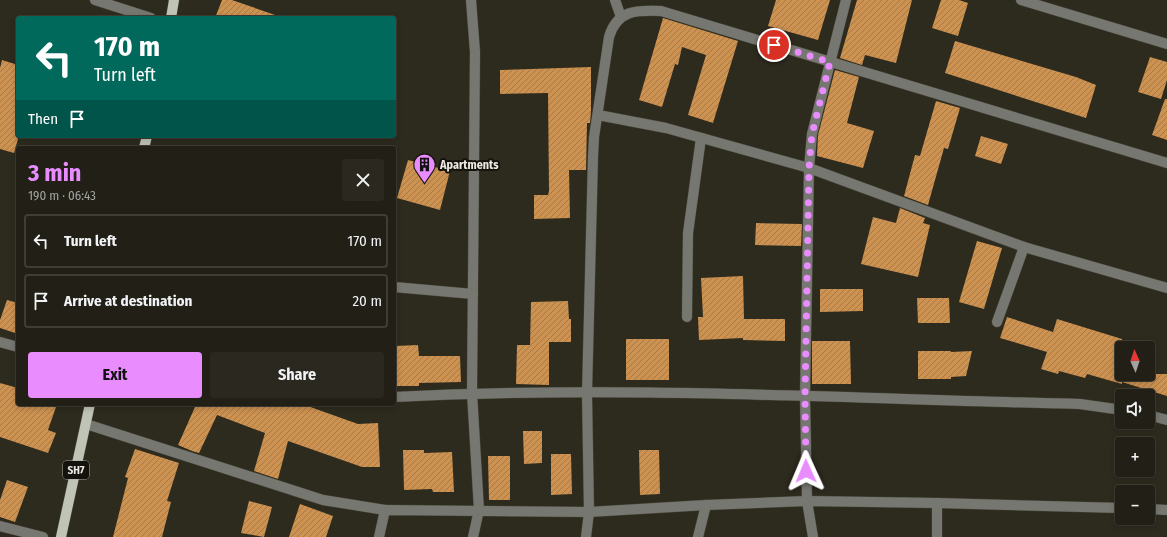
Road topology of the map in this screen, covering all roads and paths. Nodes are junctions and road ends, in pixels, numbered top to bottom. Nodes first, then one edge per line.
1 (95, 0) edge
2 (174, 0) edge
3 (471, 0) edge
4 (615, 0) edge
5 (846, 0) edge
6 (1021, 0) edge
7 (145, 16) edge
8 (171, 16) edge
9 (621, 17) junction
10 (1167, 44) edge
11 (830, 62) junction
12 (598, 115) junction
13 (701, 138) junction
14 (1167, 163) edge
15 (809, 168) junction
16 (1024, 247) junction
17 (396, 287) edge
18 (1167, 288) edge
19 (473, 294) junction
20 (687, 317) dead end
21 (997, 322) dead end
22 (0, 342) edge
23 (16, 346) edge
24 (472, 393) junction
25 (587, 393) junction
26 (805, 396) junction
27 (396, 397) edge
28 (90, 406) edge
29 (1115, 409) edge
30 (1155, 417) edge
31 (1167, 420) edge
32 (86, 424) junction
33 (806, 501) junction
34 (938, 503) junction
35 (706, 504) junction
36 (1115, 508) edge
37 (1155, 509) edge
38 (385, 510) junction
39 (479, 510) junction
40 (1167, 510) edge
41 (589, 512) junction
42 (0, 526) edge
43 (43, 537) edge
44 (61, 537) edge
45 (379, 537) edge
46 (474, 537) edge
47 (586, 537) edge
48 (698, 537) edge
49 (813, 537) edge
50 (936, 537) edge

1 - 7 street
2 - 8 main road
3 - 19 street
4 - 9 street
5 - 11 street
6 - 10 street
9 - 11 street
9 - 12 street
11 - 14 street
11 - 15 street
12 - 13 street
12 - 25 street
13 - 15 street
13 - 20 street
15 - 16 street
15 - 26 street
16 - 18 street
16 - 21 street
17 - 19 street
19 - 24 street
22 - 23 street
24 - 25 street
24 - 27 street
24 - 39 street
25 - 26 street
25 - 41 street
26 - 29 street
26 - 33 street
28 - 32 main road, SH7
30 - 31 street
32 - 38 street
32 - 44 main road, SH7
33 - 34 street
33 - 35 street
33 - 49 street
34 - 36 street
34 - 50 street
35 - 41 street
35 - 48 street
37 - 40 street
38 - 39 street
38 - 45 street
39 - 41 street
39 - 46 street
41 - 47 street
42 - 43 street

